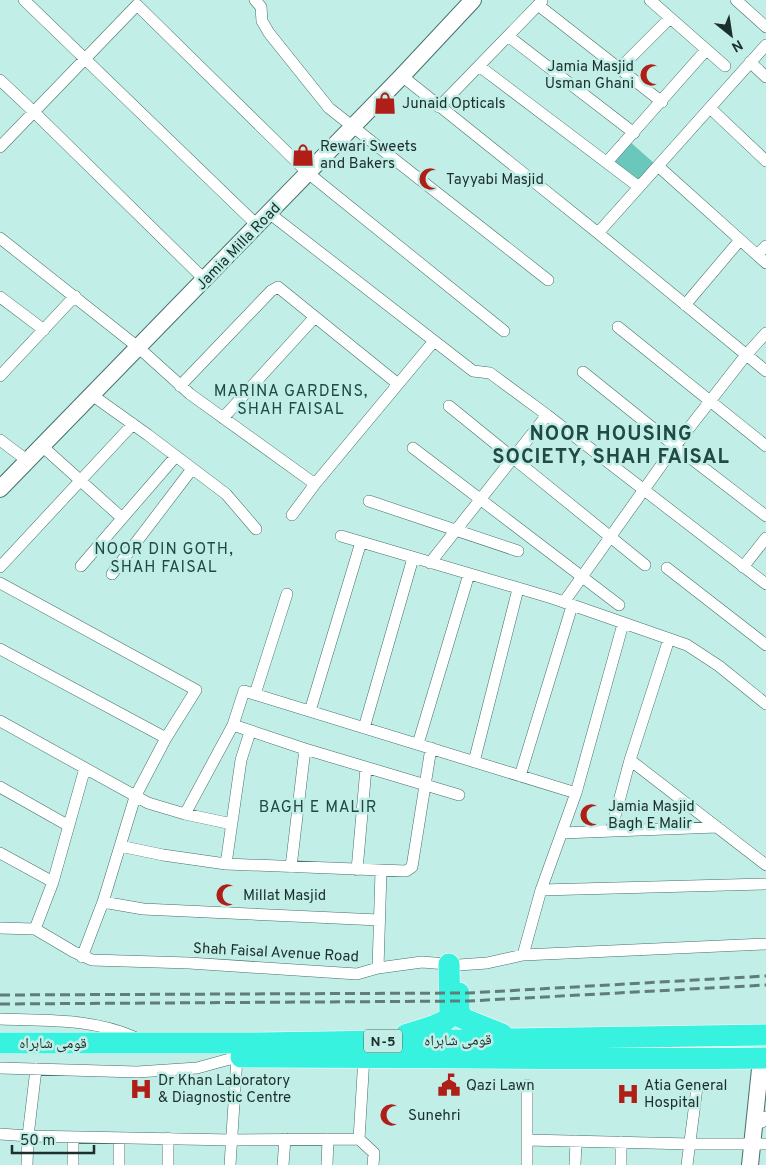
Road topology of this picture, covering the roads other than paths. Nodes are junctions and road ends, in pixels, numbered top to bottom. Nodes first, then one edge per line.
1 (24, 0) edge
2 (255, 0) edge
3 (473, 0) edge
4 (650, 0) edge
5 (736, 0) edge
6 (742, 0) edge
7 (540, 3) edge
8 (670, 18) junction
9 (766, 22) edge
10 (766, 27) edge
11 (508, 36) junction
12 (766, 45) edge
13 (706, 50) junction
14 (85, 60) junction
15 (750, 62) junction
16 (480, 66) junction
17 (725, 66) dead end
18 (619, 69) junction
19 (402, 76) junction
20 (766, 77) edge
21 (0, 80) edge
22 (662, 102) junction
23 (439, 107) junction
24 (710, 108) junction
25 (35, 113) junction
26 (352, 127) junction
27 (634, 133) junction
28 (0, 148) edge
29 (766, 161) edge
30 (607, 162) junction
31 (658, 166) junction
32 (308, 173) junction
33 (639, 187) junction
34 (269, 213) junction
35 (258, 225) junction
36 (598, 233) junction
37 (0, 238) edge
38 (740, 240) junction
39 (766, 246) edge
40 (762, 260) edge
41 (205, 280) junction
42 (548, 280) dead end
43 (75, 296) junction
44 (0, 297) edge
45 (685, 305) junction
46 (314, 318) junction
47 (618, 326) dead end
48 (44, 330) junction
49 (504, 331) dead end
50 (766, 333) edge
51 (434, 341) junction
52 (139, 348) junction
53 (746, 355) junction
54 (766, 371) edge
55 (1, 372) edge
56 (583, 372) dead end
57 (398, 384) junction
58 (180, 386) junction
59 (92, 395) junction
60 (710, 402) junction
61 (449, 406) dead end
62 (547, 415) junction
63 (223, 418) junction
64 (133, 424) junction
65 (0, 440) edge
66 (42, 446) junction
67 (675, 446) junction
68 (766, 446) edge
69 (413, 448) dead end
70 (176, 456) junction
71 (512, 458) junction
72 (28, 462) junction
73 (192, 469) junction
74 (80, 482) junction
75 (315, 484) junction
76 (0, 489) edge
77 (644, 490) junction
78 (479, 500) junction
79 (369, 502) dead end
80 (292, 515) dead end
81 (766, 516) edge
82 (122, 518) junction
83 (256, 529) dead end
84 (456, 529) junction
85 (341, 536) dead end
86 (611, 538) junction
87 (766, 538) edge
88 (361, 542) junction
89 (518, 551) dead end
90 (413, 558) junction
91 (430, 563) junction
92 (645, 564) dead end
93 (81, 566) dead end
94 (0, 567) edge
95 (743, 567) junction
96 (667, 568) dead end
97 (112, 574) dead end
98 (469, 574) junction
99 (582, 576) junction
100 (0, 584) edge
101 (766, 584) edge
102 (518, 588) junction
103 (287, 594) dead end
104 (568, 604) junction
105 (619, 605) dead end
106 (623, 624) junction
107 (669, 639) junction
108 (766, 645) edge
109 (0, 649) edge
110 (255, 694) junction
111 (766, 704) edge
112 (310, 711) junction
113 (0, 721) edge
114 (233, 726) junction
115 (364, 728) junction
116 (250, 732) junction
117 (166, 738) junction
118 (418, 744) junction
119 (431, 748) junction
120 (305, 749) junction
121 (630, 760) junction
122 (474, 762) junction
123 (85, 768) junction
124 (366, 768) junction
125 (520, 776) junction
126 (426, 786) junction
127 (0, 787) edge
128 (576, 793) junction
129 (459, 796) dead end
130 (135, 797) junction
131 (185, 814) junction
132 (232, 824) junction
133 (69, 826) junction
134 (718, 827) junction
135 (611, 831) junction
136 (562, 833) junction
137 (120, 846) junction
138 (0, 854) edge
139 (0, 862) edge
140 (16, 862) junction
141 (226, 864) junction
142 (766, 865) edge
143 (291, 867) junction
144 (357, 870) junction
145 (381, 871) junction
146 (53, 882) junction
147 (766, 884) edge
148 (541, 890) junction
149 (102, 902) junction
150 (379, 920) junction
151 (0, 928) edge
152 (35, 929) junction
153 (766, 944) edge
154 (523, 955) junction
155 (82, 957) junction
156 (454, 965) junction
157 (378, 968) junction
158 (0, 1019) edge
159 (0, 1033) edge
160 (766, 1036) edge
161 (134, 1037) junction
162 (515, 1039) junction
163 (388, 1041) junction
164 (0, 1043) edge
165 (160, 1043) junction
166 (0, 1056) edge
167 (237, 1057) junction
168 (364, 1057) junction
169 (763, 1058) edge
170 (0, 1068) edge
171 (36, 1069) junction
172 (527, 1085) dead end
173 (697, 1087) dead end
174 (766, 1098) edge
175 (764, 1120) edge
176 (0, 1134) edge
177 (28, 1136) junction
178 (73, 1137) junction
179 (119, 1138) junction
180 (168, 1138) junction
181 (328, 1139) junction
182 (359, 1139) junction
183 (232, 1140) junction
184 (285, 1140) junction
185 (528, 1140) junction
186 (576, 1141) junction
187 (621, 1142) junction
188 (690, 1144) junction
189 (759, 1144) edge
190 (27, 1165) edge
191 (73, 1165) edge
192 (119, 1165) edge
193 (168, 1165) edge
194 (230, 1165) edge
195 (283, 1165) edge
196 (327, 1165) edge
197 (373, 1165) edge
198 (527, 1165) edge
199 (575, 1165) edge
200 (621, 1165) edge
201 (687, 1165) edge
202 (750, 1165) edge
203 (757, 1165) edge

1 - 14 street
2 - 26 street
3 - 19 main road, Jamia Milla Road
4 - 8 street
5 - 10 street
6 - 9 street
7 - 11 street
7 - 18 street
8 - 13 street
8 - 18 street
11 - 16 street
11 - 27 street
12 - 15 street
13 - 17 street
13 - 22 street
14 - 25 street
14 - 32 street
14 - 35 street
15 - 20 street
15 - 24 street
16 - 23 street
16 - 30 street
16 - 33 street
18 - 22 street
19 - 23 street
19 - 26 main road, Jamia Milla Road
21 - 25 street
22 - 27 street
23 - 36 street
24 - 29 street
24 - 31 street
25 - 28 street
25 - 41 street
26 - 32 main road, Jamia Milla Road
26 - 42 street
27 - 30 street
30 - 33 street
31 - 33 street
31 - 38 street
32 - 34 main road, Jamia Milla Road
32 - 49 street
33 - 36 street
34 - 35 main road, Jamia Milla Road
34 - 51 street
35 - 41 main road, Jamia Milla Road
36 - 45 street
37 - 43 street
38 - 40 street
38 - 45 street
39 - 40 street
41 - 52 main road, Jamia Milla Road
43 - 48 street
43 - 52 street
44 - 48 street
45 - 53 street
46 - 57 street
46 - 58 street
46 - 63 street
47 - 60 street
48 - 55 street
50 - 53 street
51 - 57 street
51 - 62 street
52 - 58 street
52 - 59 main road, Jamia Milla Road
53 - 54 street
53 - 60 street
56 - 67 street
57 - 75 street
58 - 63 street
59 - 64 street
59 - 66 main road, Jamia Milla Road
60 - 67 street
60 - 68 street
61 - 71 street
62 - 71 street
62 - 77 street
63 - 75 street
64 - 70 street
64 - 74 street
65 - 72 street
66 - 72 main road, Jamia Milla Road
66 - 74 street
67 - 77 street
67 - 81 street
69 - 78 street
70 - 73 street
70 - 82 street
71 - 78 street
71 - 86 street
72 - 76 main road, Jamia Milla Road
73 - 83 street
73 - 97 street
74 - 82 street
74 - 94 street
75 - 80 street
77 - 86 street
77 - 95 street
78 - 84 street
78 - 99 street
79 - 84 street
82 - 93 street
84 - 89 street
84 - 91 street
85 - 88 street
86 - 92 street
86 - 99 street
87 - 95 street
88 - 90 street
88 - 112 street
90 - 91 street
90 - 115 street
91 - 98 street
95 - 101 street
96 - 108 street
98 - 102 street
98 - 118 street
99 - 104 street
99 - 105 street
100 - 117 street
102 - 104 street
102 - 122 street
103 - 110 street
104 - 106 street
104 - 125 street
106 - 107 street
106 - 128 street
107 - 111 street
107 - 121 street
109 - 117 street
110 - 112 street
110 - 114 street
112 - 115 street
113 - 123 street
114 - 116 street
114 - 131 street
115 - 118 street
116 - 120 street
116 - 132 street
117 - 130 street
118 - 119 street
119 - 122 street
119 - 126 street
120 - 124 street
120 - 143 street
121 - 134 street
121 - 135 street
122 - 125 street
123 - 130 street
123 - 133 street
124 - 126 street
124 - 144 street
125 - 128 street
126 - 129 street
126 - 145 street
127 - 133 street
128 - 136 street
130 - 131 street
130 - 137 street
131 - 132 street
132 - 141 street
133 - 146 street
134 - 135 street
134 - 142 street
135 - 136 street
136 - 148 street
137 - 141 street
137 - 149 street
138 - 140 street
139 - 140 street
140 - 146 street
141 - 143 street
143 - 144 street
144 - 145 street
145 - 150 street
146 - 152 street
147 - 148 street
148 - 154 street
149 - 150 street
149 - 155 street
150 - 157 street
151 - 152 street, Shah Faisal Avenue Road
152 - 155 street, Shah Faisal Avenue Road
153 - 154 street, Shah Faisal Avenue Road
154 - 156 street, Shah Faisal Avenue Road
155 - 157 street, Shah Faisal Avenue Road
156 - 157 street, Shah Faisal Avenue Road
156 - 162 highway
156 - 163 highway
158 - 161 street
159 - 161 main road
160 - 162 highway, قومی شاہراہ / N-5
161 - 165 main road
162 - 163 highway, قومی شاہراہ / N-5
163 - 165 highway, قومی شاہراہ / N-5
164 - 165 highway, قومی شاہراہ / N-5
166 - 167 highway, قومی شاہراہ / N-5
167 - 168 highway, قومی شاہراہ / N-5
167 - 171 street
167 - 183 street
168 - 169 highway, قومی شاہراہ / N-5
168 - 182 street
169 - 189 main road
170 - 171 street
171 - 177 street
172 - 185 street
173 - 188 street
174 - 175 main road
175 - 189 main road
176 - 177 street
177 - 178 street
177 - 190 street
178 - 179 street
178 - 191 street
179 - 180 street
179 - 192 street
180 - 183 street
180 - 193 street
181 - 182 street
181 - 184 street
181 - 196 street
182 - 197 street
183 - 184 street
183 - 194 street
184 - 195 street
185 - 186 street
185 - 198 street
186 - 187 street
186 - 199 street
187 - 188 street
187 - 200 street
188 - 189 street
188 - 201 street
189 - 202 main road
189 - 203 main road

